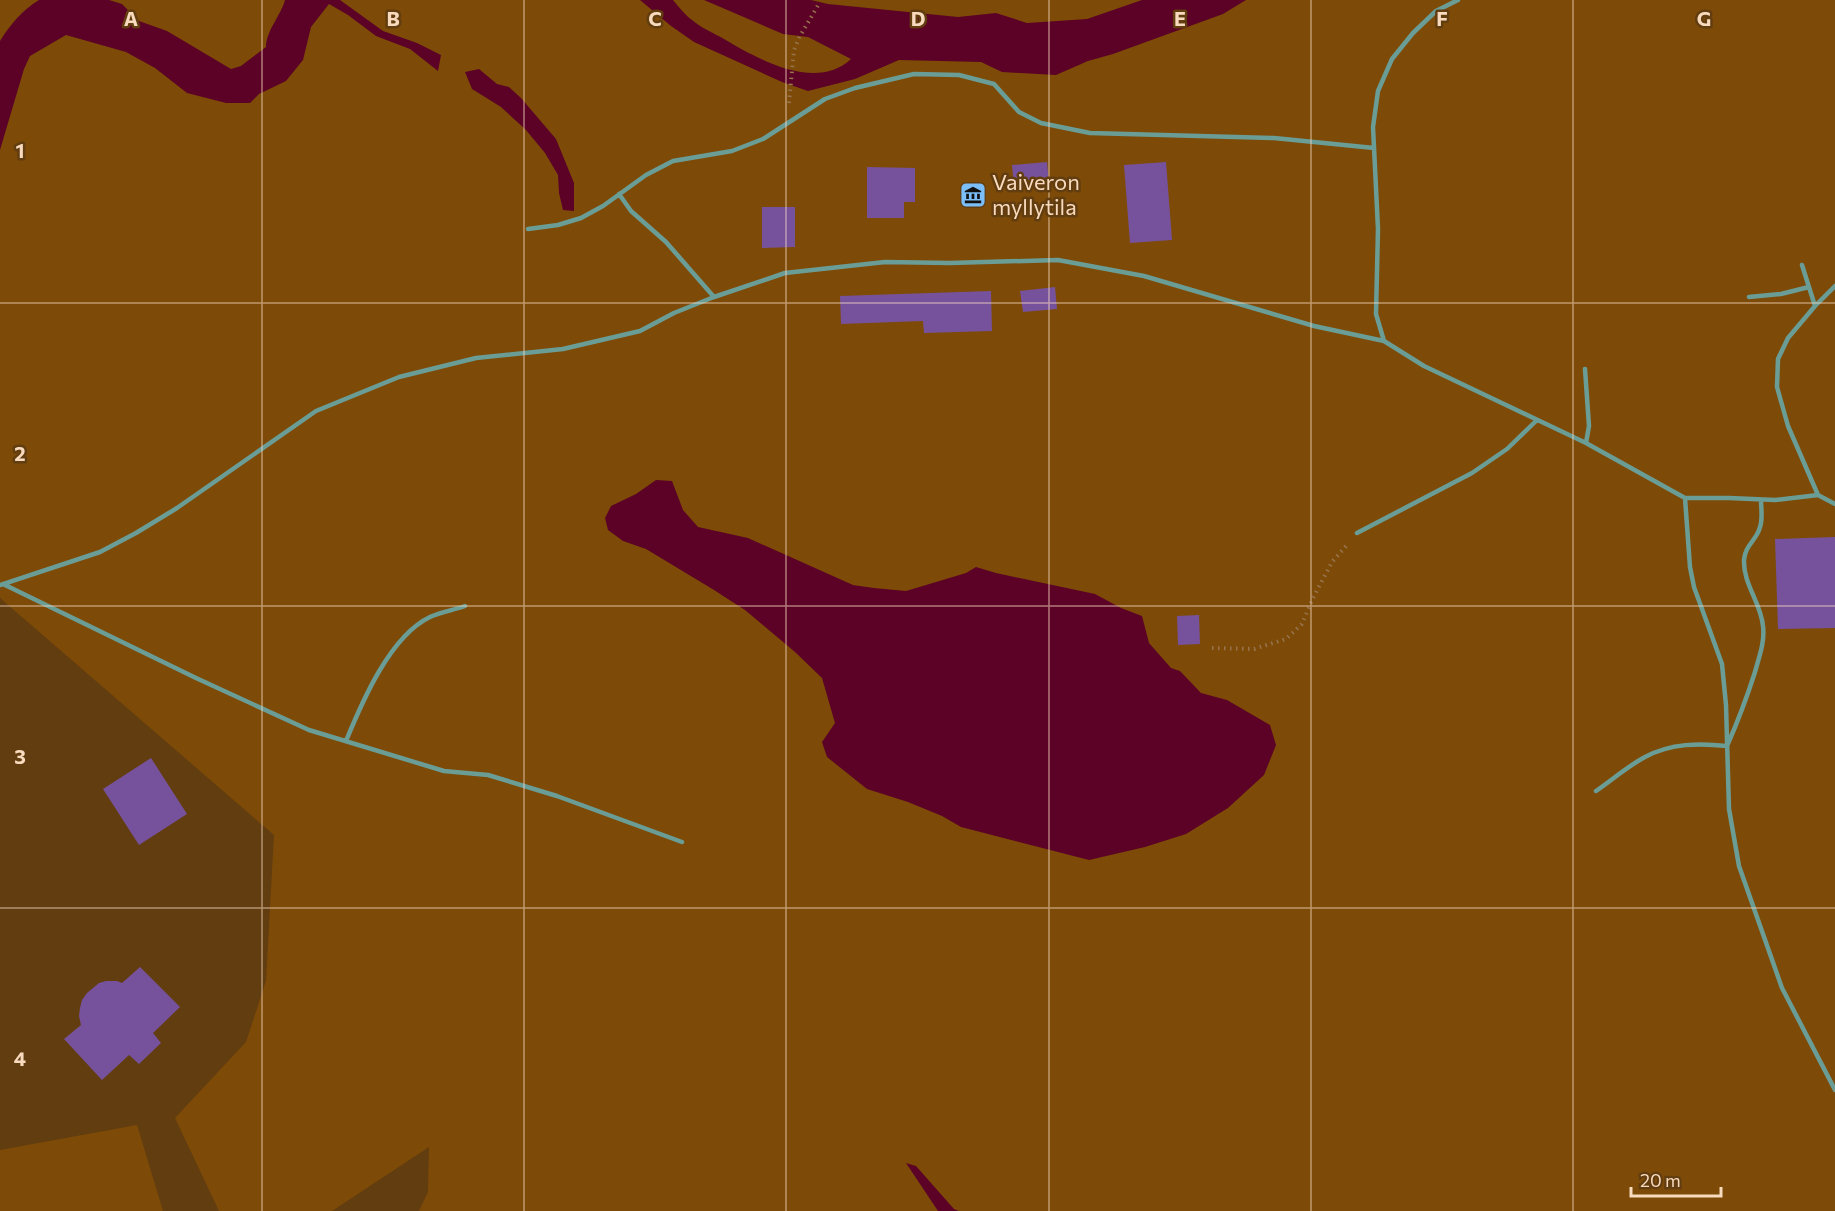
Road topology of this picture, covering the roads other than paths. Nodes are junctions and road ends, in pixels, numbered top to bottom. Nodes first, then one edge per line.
1 (1458, 0) edge
2 (1374, 148) junction
3 (619, 194) junction
4 (528, 229) dead end
5 (1802, 265) dead end
6 (1835, 286) edge
7 (1809, 287) junction
8 (714, 297) junction
9 (1749, 297) dead end
10 (1815, 306) junction
11 (1383, 341) junction
12 (1585, 369) dead end
13 (1537, 420) junction
14 (1586, 443) junction
15 (1818, 495) junction
16 (1685, 498) junction
17 (1761, 500) junction
18 (1835, 504) edge
19 (1357, 533) road end
20 (1, 585) edge
21 (465, 606) dead end
22 (346, 741) junction
23 (1727, 746) junction
24 (1596, 792) dead end
25 (682, 842) dead end
26 (1835, 1090) edge

1 - 2 lane
2 - 3 lane
2 - 11 lane
3 - 4 lane
3 - 8 lane
5 - 7 lane
6 - 10 lane
7 - 9 lane
7 - 10 lane
8 - 11 lane
8 - 20 lane
10 - 15 lane
11 - 13 lane
12 - 14 lane
13 - 14 lane
13 - 19 lane
14 - 16 lane
15 - 17 lane
15 - 18 lane
16 - 17 lane
16 - 23 lane
17 - 23 lane
20 - 22 lane
21 - 22 lane
22 - 25 lane
23 - 24 lane
23 - 26 lane

